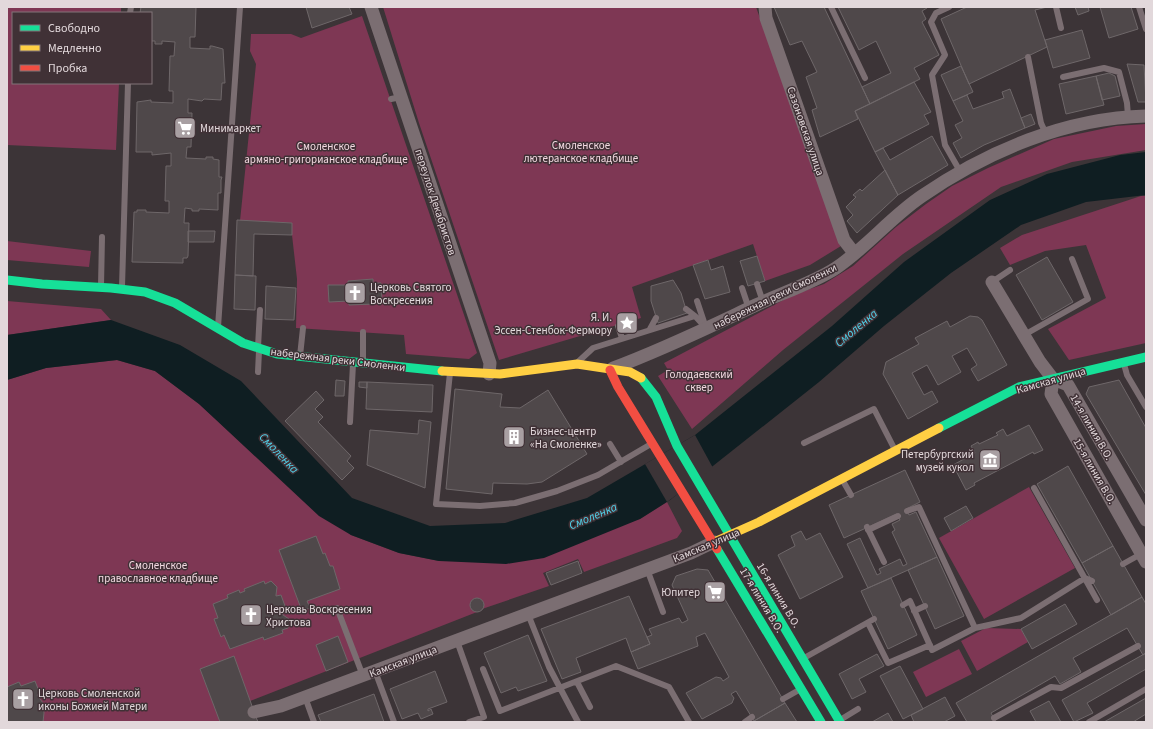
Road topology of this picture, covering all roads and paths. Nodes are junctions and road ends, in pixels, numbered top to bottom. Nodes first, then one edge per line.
1 (240, 7) edge
2 (371, 7) edge
3 (765, 7) edge
4 (831, 7) edge
5 (949, 7) edge
6 (1056, 7) edge
7 (1140, 7) edge
8 (934, 10) edge
9 (1061, 28) dead end
10 (1146, 29) edge
11 (1028, 57) dead end
12 (1063, 77) dead end
13 (865, 78) dead end
14 (128, 84) edge
15 (1128, 116) junction
16 (1146, 116) edge
17 (1046, 134) junction
18 (962, 173) junction
19 (102, 237) dead end
20 (854, 253) junction
21 (1072, 259) dead end
22 (1010, 270) dead end
23 (7, 280) edge
24 (992, 282) joint
25 (757, 284) dead end
26 (101, 287) junction
27 (742, 288) dead end
28 (122, 289) junction
29 (697, 301) dead end
30 (763, 302) junction
31 (686, 309) dead end
32 (749, 309) junction
33 (260, 310) dead end
34 (695, 316) junction
35 (656, 318) dead end
36 (618, 326) dead end
37 (218, 328) junction
38 (303, 328) dead end
39 (706, 328) junction
40 (650, 329) junction
41 (363, 332) dead end
42 (1024, 335) junction
43 (622, 338) junction
44 (258, 349) junction
45 (300, 357) junction
46 (1146, 357) edge
47 (1124, 362) junction
48 (353, 363) junction
49 (363, 364) junction
50 (576, 364) junction
51 (610, 370) junction
52 (450, 371) junction
53 (258, 372) dead end
54 (489, 374) junction
55 (1053, 379) junction
56 (1146, 407) edge
57 (350, 422) dead end
58 (652, 443) junction
59 (804, 443) dead end
60 (610, 444) dead end
61 (896, 451) junction
62 (620, 462) junction
63 (697, 479) joint
64 (842, 479) junction
65 (1034, 488) dead end
66 (851, 496) dead end
67 (907, 511) dead end
68 (898, 516) dead end
69 (1146, 520) edge
70 (730, 535) junction
71 (714, 542) junction
72 (1144, 558) edge
73 (884, 562) dead end
74 (1123, 564) dead end
75 (647, 570) junction
76 (1085, 578) junction
77 (1092, 581) dead end
78 (1097, 600) dead end
79 (903, 605) dead end
80 (925, 606) dead end
81 (337, 608) dead end
82 (914, 611) junction
83 (663, 612) dead end
84 (528, 614) junction
85 (874, 619) dead end
86 (868, 623) junction
87 (975, 628) junction
88 (457, 641) junction
89 (930, 645) junction
90 (1138, 646) dead end
91 (795, 662) junction
92 (484, 669) dead end
93 (369, 673) junction
94 (577, 682) junction
95 (808, 685) junction
96 (560, 688) junction
97 (1146, 689) edge
98 (305, 698) junction
99 (783, 699) dead end
100 (590, 707) dead end
101 (858, 709) dead end
102 (254, 712) dead end
103 (752, 717) dead end
104 (994, 718) dead end
105 (838, 721) edge
106 (314, 722) edge
107 (394, 722) edge
108 (469, 722) edge
109 (578, 722) edge
110 (689, 722) edge
111 (745, 722) edge
112 (821, 722) edge
113 (1089, 722) edge

1 - 37 lane
2 - 54 street, переулок Декабристов
3 - 20 street, Сазоновская улица
4 - 13 lane
5 - 8 lane
6 - 9 lane
7 - 10 lane
8 - 18 lane
11 - 17 lane
12 - 15 lane
14 - 28 lane
15 - 16 street, набережная реки Смоленки
15 - 17 street, набережная реки Смоленки
17 - 18 street, набережная реки Смоленки
18 - 20 street, набережная реки Смоленки
19 - 26 lane
20 - 30 street, набережная реки Смоленки
21 - 42 lane
22 - 24 lane
23 - 26 main road, набережная реки Смоленки
24 - 42 street, 14-я линия В.О.
25 - 30 lane
26 - 28 main road, набережная реки Смоленки
27 - 32 lane
28 - 37 main road, набережная реки Смоленки
29 - 39 lane
30 - 32 street, набережная реки Смоленки
31 - 34 lane
32 - 39 street, набережная реки Смоленки
33 - 44 lane
34 - 39 lane
34 - 40 lane
35 - 40 lane
36 - 43 lane
37 - 44 main road, набережная реки Смоленки
38 - 45 lane
39 - 51 street, набережная реки Смоленки
40 - 43 lane
41 - 49 lane
42 - 55 street, 14-я линия В.О.
43 - 50 lane
44 - 45 main road, набережная реки Смоленки
44 - 53 lane
45 - 48 main road, набережная реки Смоленки
46 - 47 main road, Камская улица
47 - 55 main road, Камская улица
47 - 56 lane
48 - 49 main road, набережная реки Смоленки
48 - 57 lane
49 - 52 main road, набережная реки Смоленки
50 - 51 main road, набережная реки Смоленки
50 - 54 main road, набережная реки Смоленки
51 - 58 main road
51 - 63 main road, набережная реки Смоленки
52 - 54 main road, набережная реки Смоленки
52 - 62 lane
55 - 61 main road, Камская улица
55 - 69 street, 14-я линия В.О.
55 - 72 street, 15-я линия В.О.
58 - 62 lane
58 - 71 main road, 17-я линия В.О.
59 - 61 lane
60 - 62 lane
61 - 64 main road, Камская улица
63 - 70 main road, 16-я линия В.О.
64 - 66 lane
64 - 70 main road, Камская улица
65 - 76 lane
67 - 87 lane
68 - 73 lane
70 - 71 main road, Камская улица
70 - 91 main road, 16-я линия В.О.
71 - 75 street, Камская улица
71 - 91 main road, 17-я линия В.О.
72 - 74 lane
75 - 83 lane
75 - 84 street, Камская улица
76 - 77 lane
76 - 78 lane
76 - 87 lane
79 - 82 lane
80 - 82 lane
81 - 93 lane
82 - 89 lane
84 - 88 street, Камская улица
84 - 96 lane
85 - 86 lane
86 - 89 lane
86 - 91 lane
87 - 89 lane
88 - 93 street, Камская улица
88 - 108 lane
90 - 104 lane
91 - 95 main road, 16-я линия В.О.
91 - 95 main road, 17-я линия В.О.
92 - 96 lane
93 - 98 street, Камская улица
93 - 107 lane
94 - 96 lane
94 - 100 lane
94 - 110 lane
95 - 99 lane
95 - 105 main road, 16-я линия В.О.
95 - 112 main road, 17-я линия В.О.
96 - 109 lane
97 - 113 lane
98 - 102 street, Камская улица
98 - 106 lane
101 - 105 lane
103 - 111 lane

